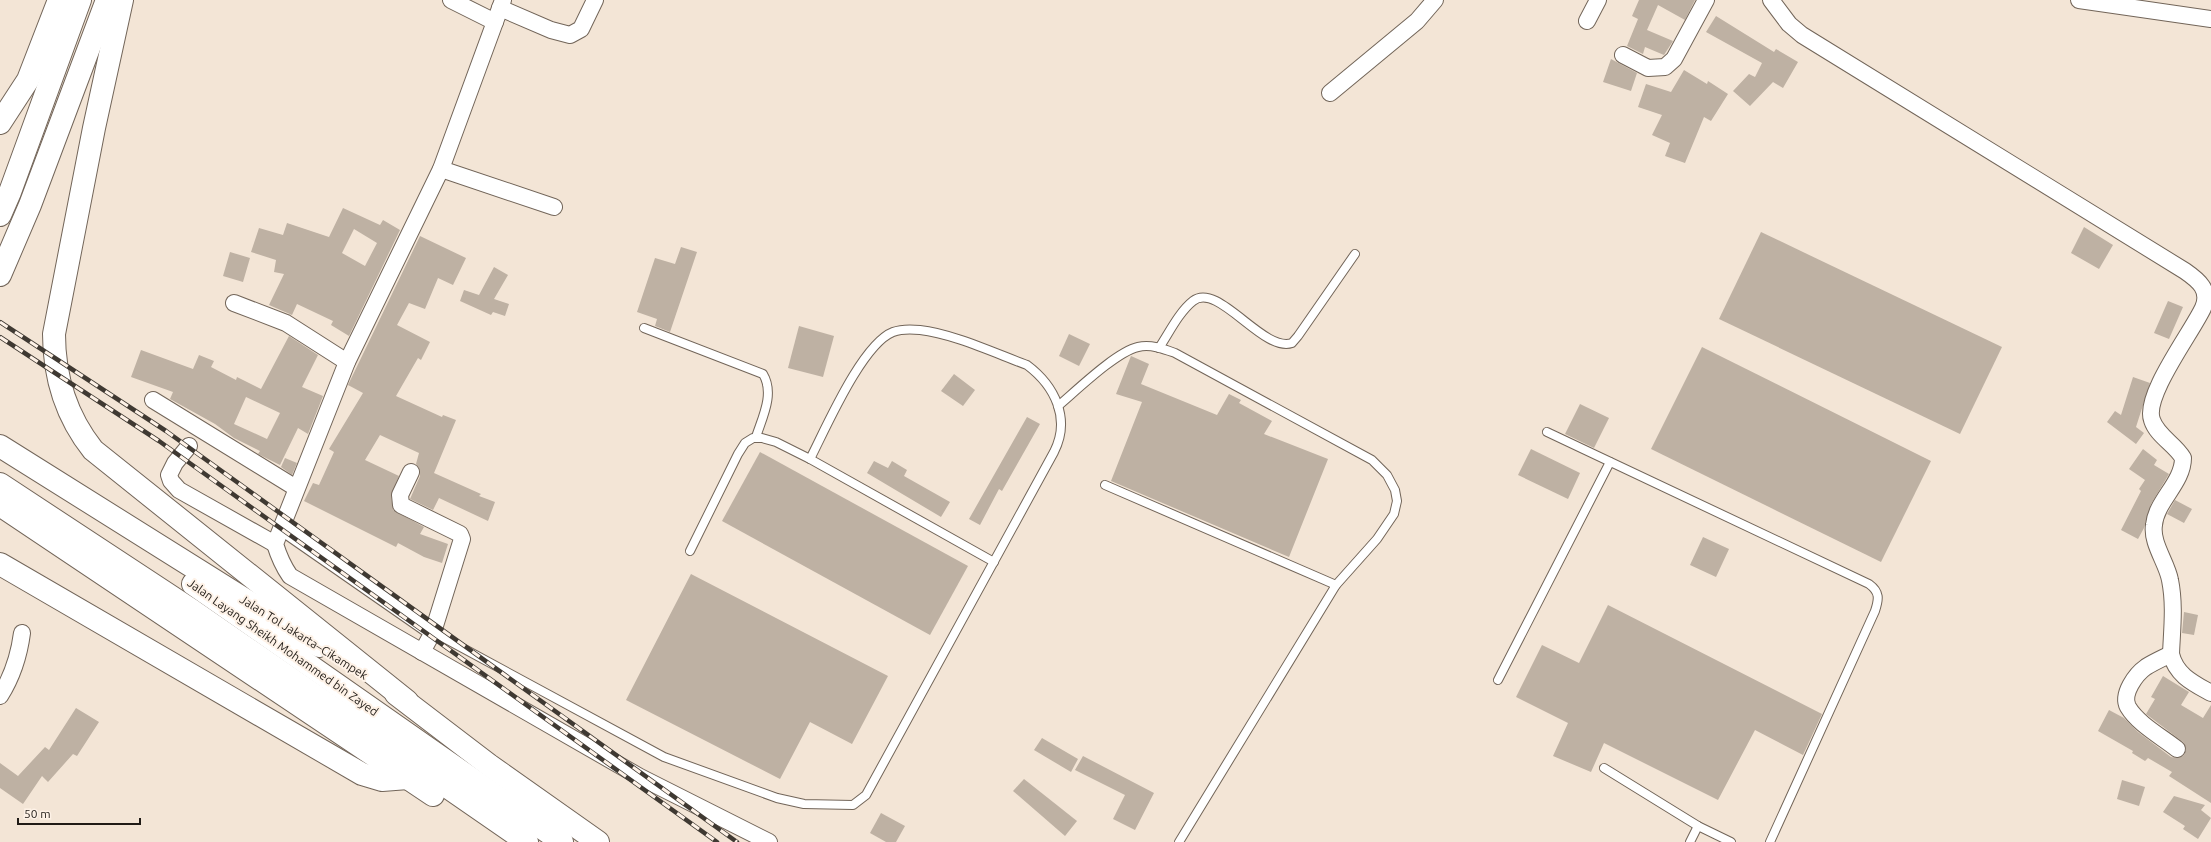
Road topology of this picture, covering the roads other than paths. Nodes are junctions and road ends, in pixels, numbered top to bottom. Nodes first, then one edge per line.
1 (59, 0) edge
2 (80, 0) edge
3 (107, 0) edge
4 (122, 0) edge
5 (451, 0) edge
6 (595, 0) edge
7 (1435, 0) edge
8 (1598, 0) edge
9 (1706, 0) edge
10 (1771, 0) edge
11 (2079, 0) edge
12 (499, 10) edge
13 (2211, 20) edge
14 (1587, 21) dead end
15 (1623, 55) dead end
16 (1330, 93) dead end
17 (0, 123) edge
18 (440, 169) junction
19 (554, 207) dead end
20 (0, 215) edge
21 (1355, 254) dead end
22 (0, 275) edge
23 (234, 303) dead end
24 (644, 328) dead end
25 (1159, 348) junction
26 (348, 362) junction
27 (153, 400) dead end
28 (1058, 406) junction
29 (1546, 432) dead end
30 (756, 437) junction
31 (0, 446) edge
32 (189, 446) dead end
33 (0, 458) edge
34 (810, 459) junction
35 (1610, 462) junction
36 (411, 472) dead end
37 (0, 484) edge
38 (1105, 485) dead end
39 (296, 488) junction
40 (0, 505) edge
41 (282, 527) junction
42 (275, 544) junction
43 (690, 551) dead end
44 (994, 562) junction
45 (0, 564) edge
46 (1336, 585) junction
47 (433, 632) junction
48 (22, 633) dead end
49 (422, 652) junction
50 (2171, 654) junction
51 (1498, 680) dead end
52 (2211, 693) edge
53 (0, 696) edge
54 (407, 702) junction
55 (2177, 750) dead end
56 (1604, 768) dead end
57 (408, 778) junction
58 (1698, 826) junction
59 (504, 842) edge
60 (527, 842) edge
61 (562, 842) edge
62 (598, 842) edge
63 (769, 842) edge
64 (1179, 842) edge
65 (1690, 842) edge
66 (1731, 842) edge
67 (1770, 842) edge

1 - 17 highway
2 - 20 highway
3 - 22 highway
4 - 54 highway
5 - 12 street
6 - 12 street
7 - 16 street
8 - 14 street
9 - 15 street
10 - 50 street
11 - 13 street
12 - 18 street
18 - 19 street
18 - 26 street
21 - 25 lane
23 - 26 street
24 - 30 lane
25 - 28 lane
25 - 46 lane
26 - 39 street
27 - 39 street
28 - 34 lane
28 - 44 lane
29 - 35 lane
30 - 34 lane
30 - 43 lane
31 - 54 highway, Jalan Tol Jakarta–Cikampek
32 - 42 street
33 - 61 highway, Jalan Layang Sheikh Mohammed bin Zayed
34 - 44 lane
35 - 51 lane
35 - 67 lane
36 - 47 street
37 - 60 highway, Jalan Layang Sheikh Mohammed bin Zayed
38 - 46 lane
39 - 41 street
40 - 57 highway
41 - 42 street
41 - 47 street
42 - 49 street
44 - 47 lane
45 - 57 highway
46 - 64 lane
47 - 49 street
48 - 53 street
49 - 63 street
50 - 52 street
50 - 55 street
54 - 62 highway, Jalan Tol Jakarta–Cikampek
56 - 58 lane
57 - 59 highway
58 - 65 lane
58 - 66 lane

